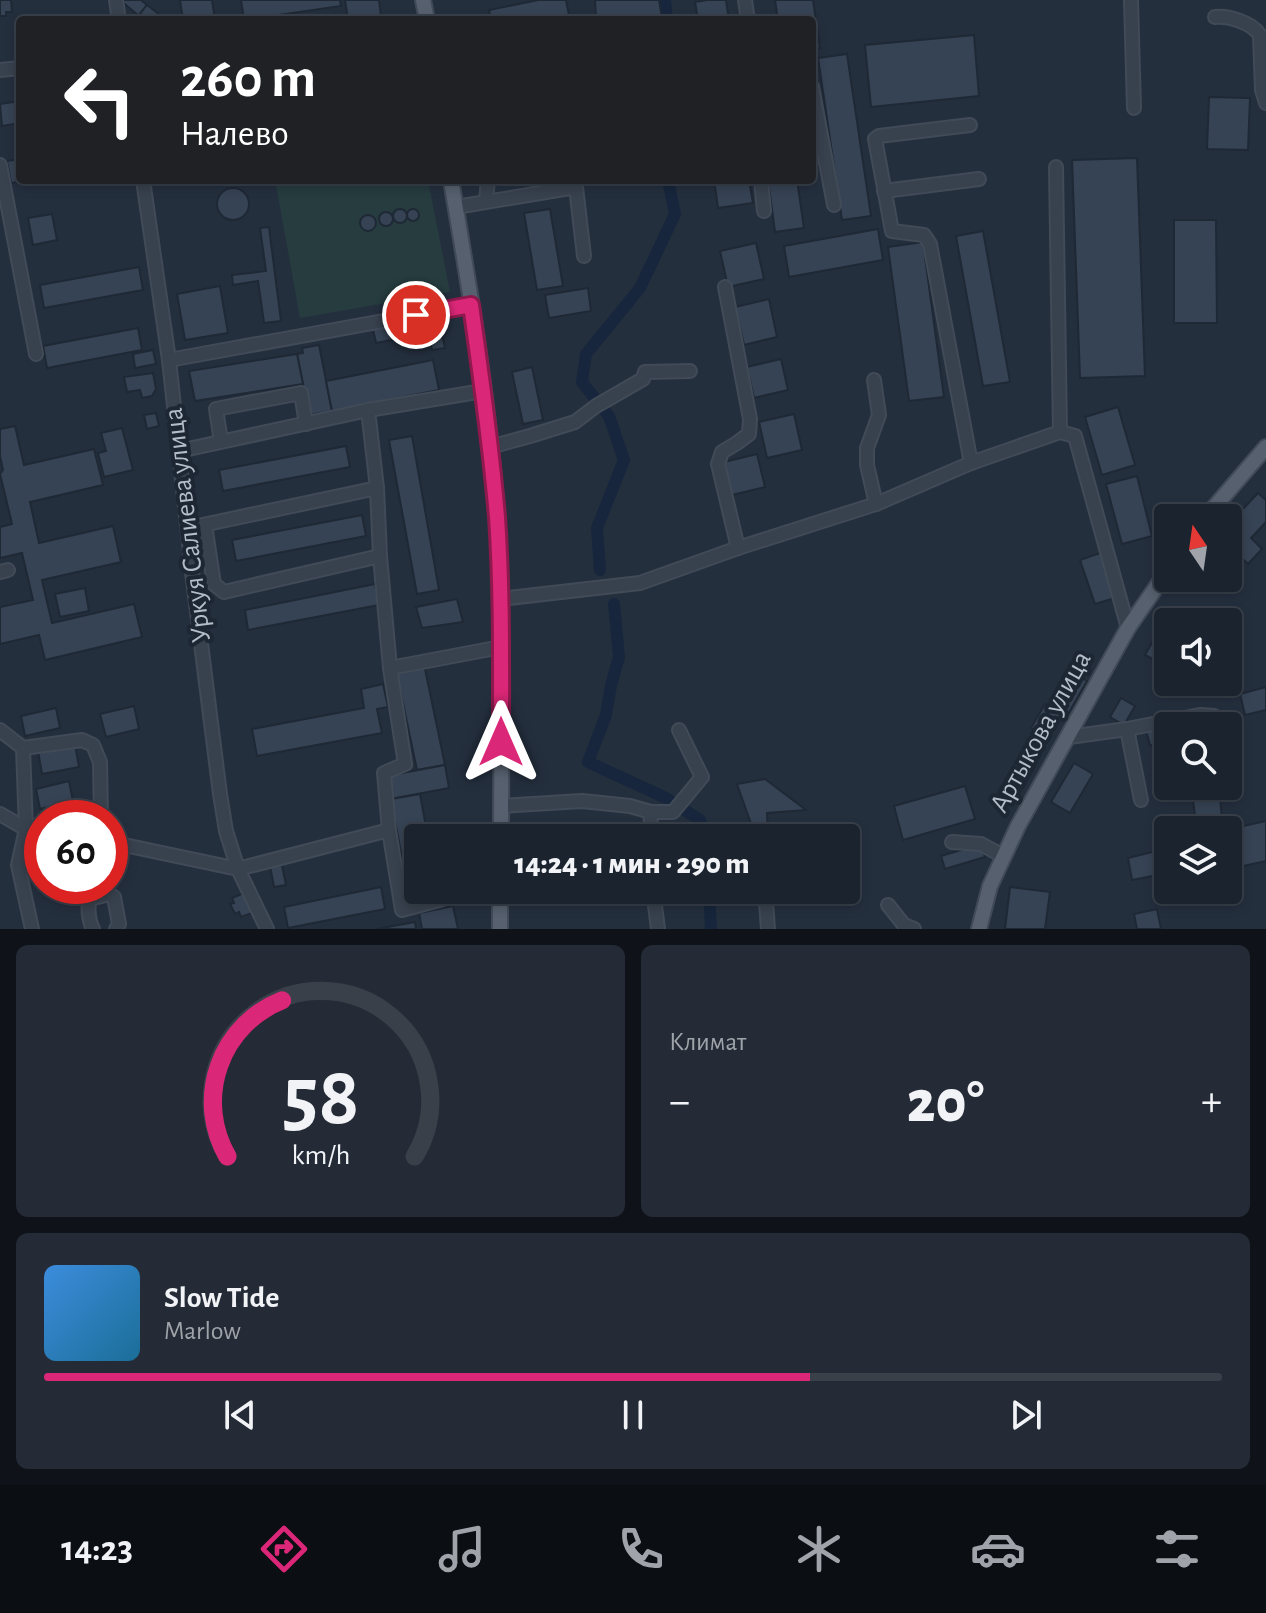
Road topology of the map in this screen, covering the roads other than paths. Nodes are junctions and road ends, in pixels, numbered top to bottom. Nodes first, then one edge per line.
1 (1131, 0) edge
2 (1215, 17) dead end
3 (816, 100) edge
4 (1266, 103) edge
5 (1134, 108) dead end
6 (970, 125) dead end
7 (0, 165) edge
8 (1056, 167) dead end
9 (979, 179) dead end
10 (144, 184) edge
11 (452, 184) edge
12 (488, 184) edge
13 (761, 184) edge
14 (884, 191) junction
15 (486, 200) junction
16 (834, 205) dead end
17 (456, 207) junction
18 (764, 211) dead end
19 (584, 256) dead end
20 (725, 287) dead end
21 (471, 305) junction
22 (36, 354) dead end
23 (169, 360) junction
24 (690, 371) dead end
25 (874, 380) dead end
26 (483, 391) junction
27 (368, 410) junction
28 (306, 424) junction
29 (1060, 432) junction
30 (221, 441) junction
31 (490, 447) junction
32 (1266, 447) edge
33 (179, 451) junction
34 (971, 463) junction
35 (377, 488) junction
36 (876, 504) junction
37 (1217, 504) edge
38 (205, 525) junction
39 (187, 527) junction
40 (738, 548) junction
41 (380, 556) junction
42 (1154, 590) edge
43 (500, 599) junction
44 (1128, 628) junction
45 (501, 647) junction
46 (390, 668) junction
47 (1154, 724) edge
48 (1127, 729) junction
49 (0, 730) edge
50 (679, 730) dead end
51 (1069, 737) junction
52 (23, 748) junction
53 (25, 800) edge
54 (101, 800) edge
55 (1141, 800) dead end
56 (501, 806) junction
57 (651, 812) junction
58 (0, 814) edge
59 (501, 824) edge
60 (651, 824) edge
61 (24, 828) edge
62 (389, 830) junction
63 (24, 838) edge
64 (952, 842) dead end
65 (128, 846) edge
66 (1003, 856) junction
67 (238, 869) junction
68 (24, 892) edge
69 (27, 904) edge
70 (424, 904) edge
71 (500, 904) edge
72 (655, 904) edge
73 (766, 904) edge
74 (888, 905) dead end
75 (32, 929) edge
76 (93, 929) edge
77 (116, 929) edge
78 (267, 929) edge
79 (500, 929) edge
80 (658, 929) edge
81 (768, 929) edge
82 (914, 929) edge
83 (979, 929) edge

1 - 5 street
2 - 4 street
3 - 16 street
6 - 14 street
7 - 22 street
8 - 29 street
9 - 14 street
10 - 23 street, Уркуя Салиева улица
11 - 17 main road
12 - 15 street
13 - 18 street
14 - 34 street
15 - 17 street
15 - 19 street
17 - 21 main road
20 - 40 street
21 - 23 street
21 - 26 main road
23 - 33 street, Уркуя Салиева улица
24 - 31 street
25 - 36 street
26 - 27 street
26 - 31 main road
27 - 28 street
27 - 35 street
28 - 30 street
28 - 30 street
29 - 34 street
29 - 44 street
30 - 33 street
31 - 43 main road
32 - 37 main road
33 - 39 street, Уркуя Салиева улица
34 - 36 street
35 - 38 street
35 - 41 street
36 - 40 street
38 - 39 street
38 - 41 street
39 - 67 street, Уркуя Салиева улица
40 - 43 street
41 - 46 street
42 - 44 main road, Артыкова улица
43 - 45 main road
44 - 51 main road, Артыкова улица
45 - 46 street
45 - 56 main road
46 - 62 street
47 - 48 street
48 - 51 street
48 - 55 street
49 - 52 street
50 - 57 street
51 - 66 main road, Артыкова улица
52 - 53 street
52 - 54 street
56 - 57 street
56 - 59 main road
57 - 60 street
58 - 61 street
62 - 67 street
62 - 70 street
63 - 68 street
64 - 66 street
65 - 67 street
66 - 83 main road, Артыкова улица
67 - 78 street, Уркуя Салиева улица
69 - 75 street
71 - 79 main road
72 - 80 street
73 - 81 street
74 - 82 street
76 - 77 street

